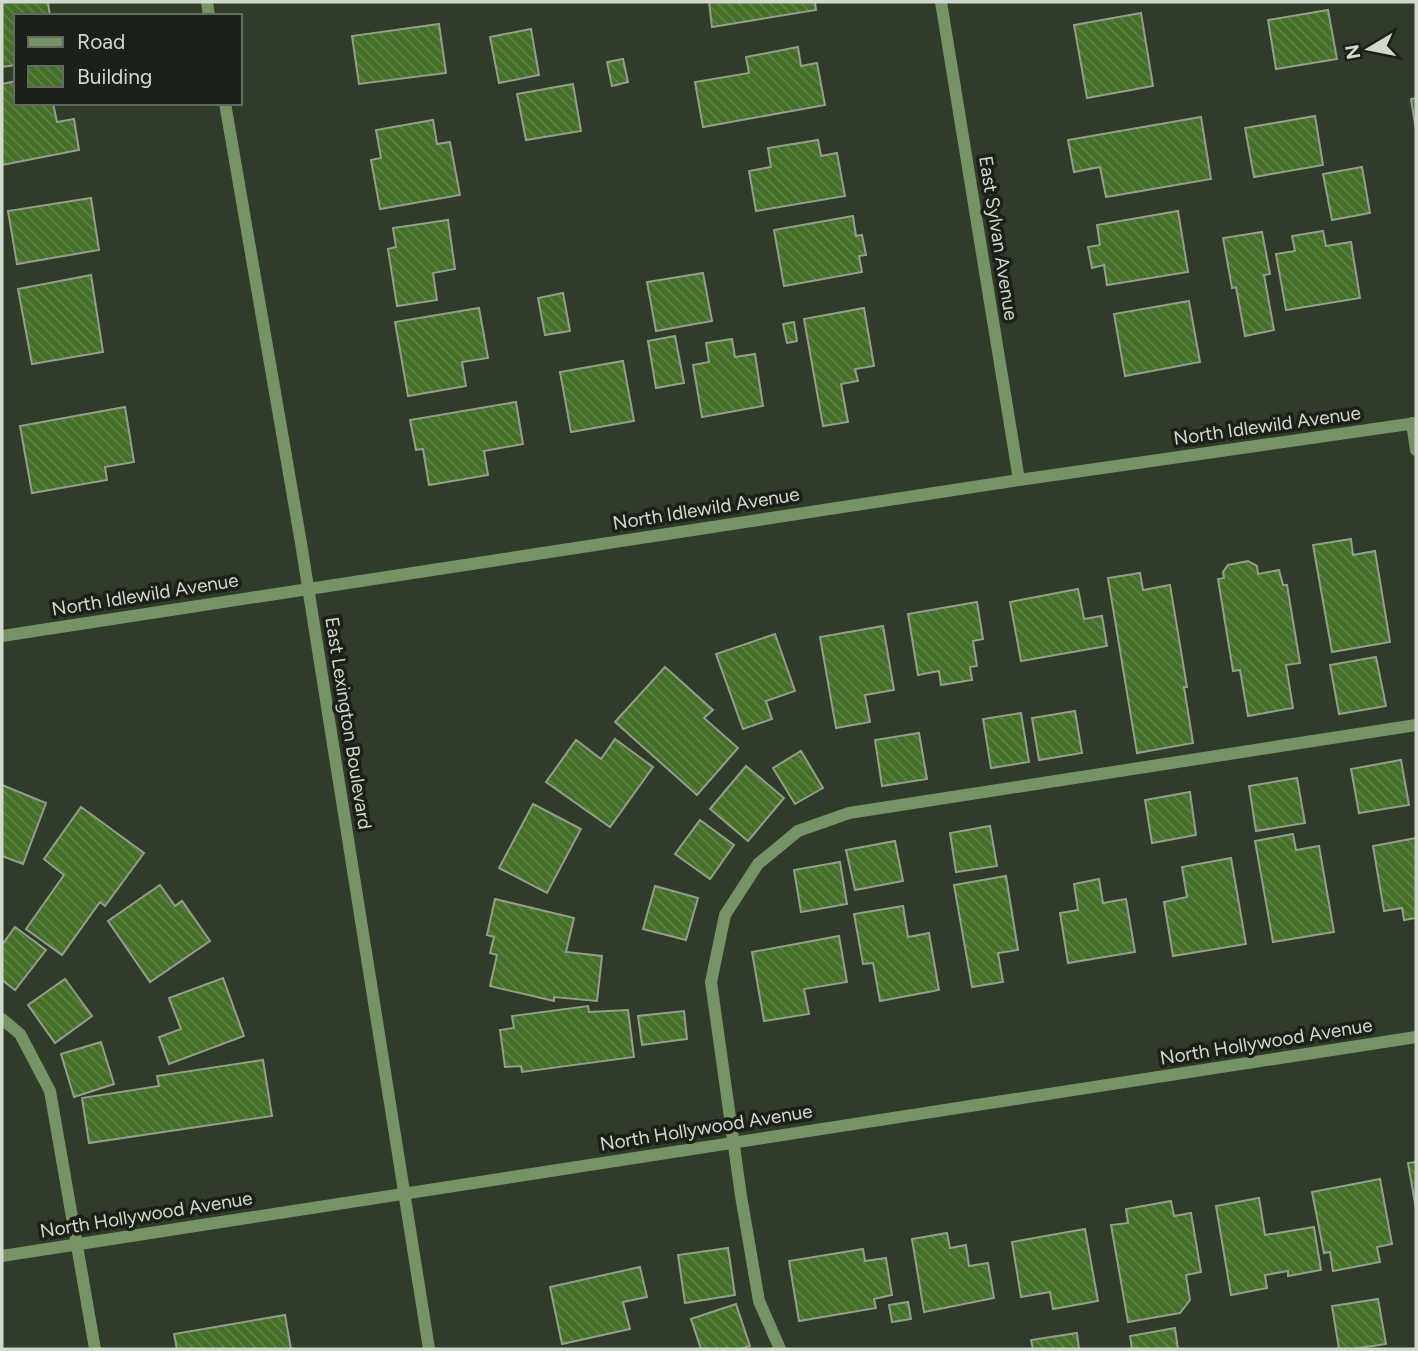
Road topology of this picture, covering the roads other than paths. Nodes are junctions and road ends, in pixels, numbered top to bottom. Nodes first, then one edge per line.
1 (941, 2) edge
2 (225, 105) edge
3 (1414, 423) edge
4 (1416, 450) edge
5 (1019, 480) junction
6 (308, 589) junction
7 (2, 636) edge
8 (1416, 724) edge
9 (2, 1019) edge
10 (1416, 1037) edge
11 (734, 1143) junction
12 (403, 1192) junction
13 (78, 1244) junction
14 (2, 1256) edge
15 (95, 1349) edge
16 (429, 1349) edge
17 (780, 1349) edge

1 - 5 street, East Sylvan Avenue
2 - 6 street, East Lexington Boulevard
3 - 4 street
3 - 5 street, North Idlewild Avenue
5 - 6 street, North Idlewild Avenue
6 - 7 street, North Idlewild Avenue
6 - 12 street, East Lexington Boulevard
8 - 11 street
9 - 13 street
10 - 11 street, North Hollywood Avenue
11 - 12 street, North Hollywood Avenue
11 - 17 street
12 - 13 street, North Hollywood Avenue
12 - 16 street, East Lexington Boulevard
13 - 14 street, North Hollywood Avenue
13 - 15 street

